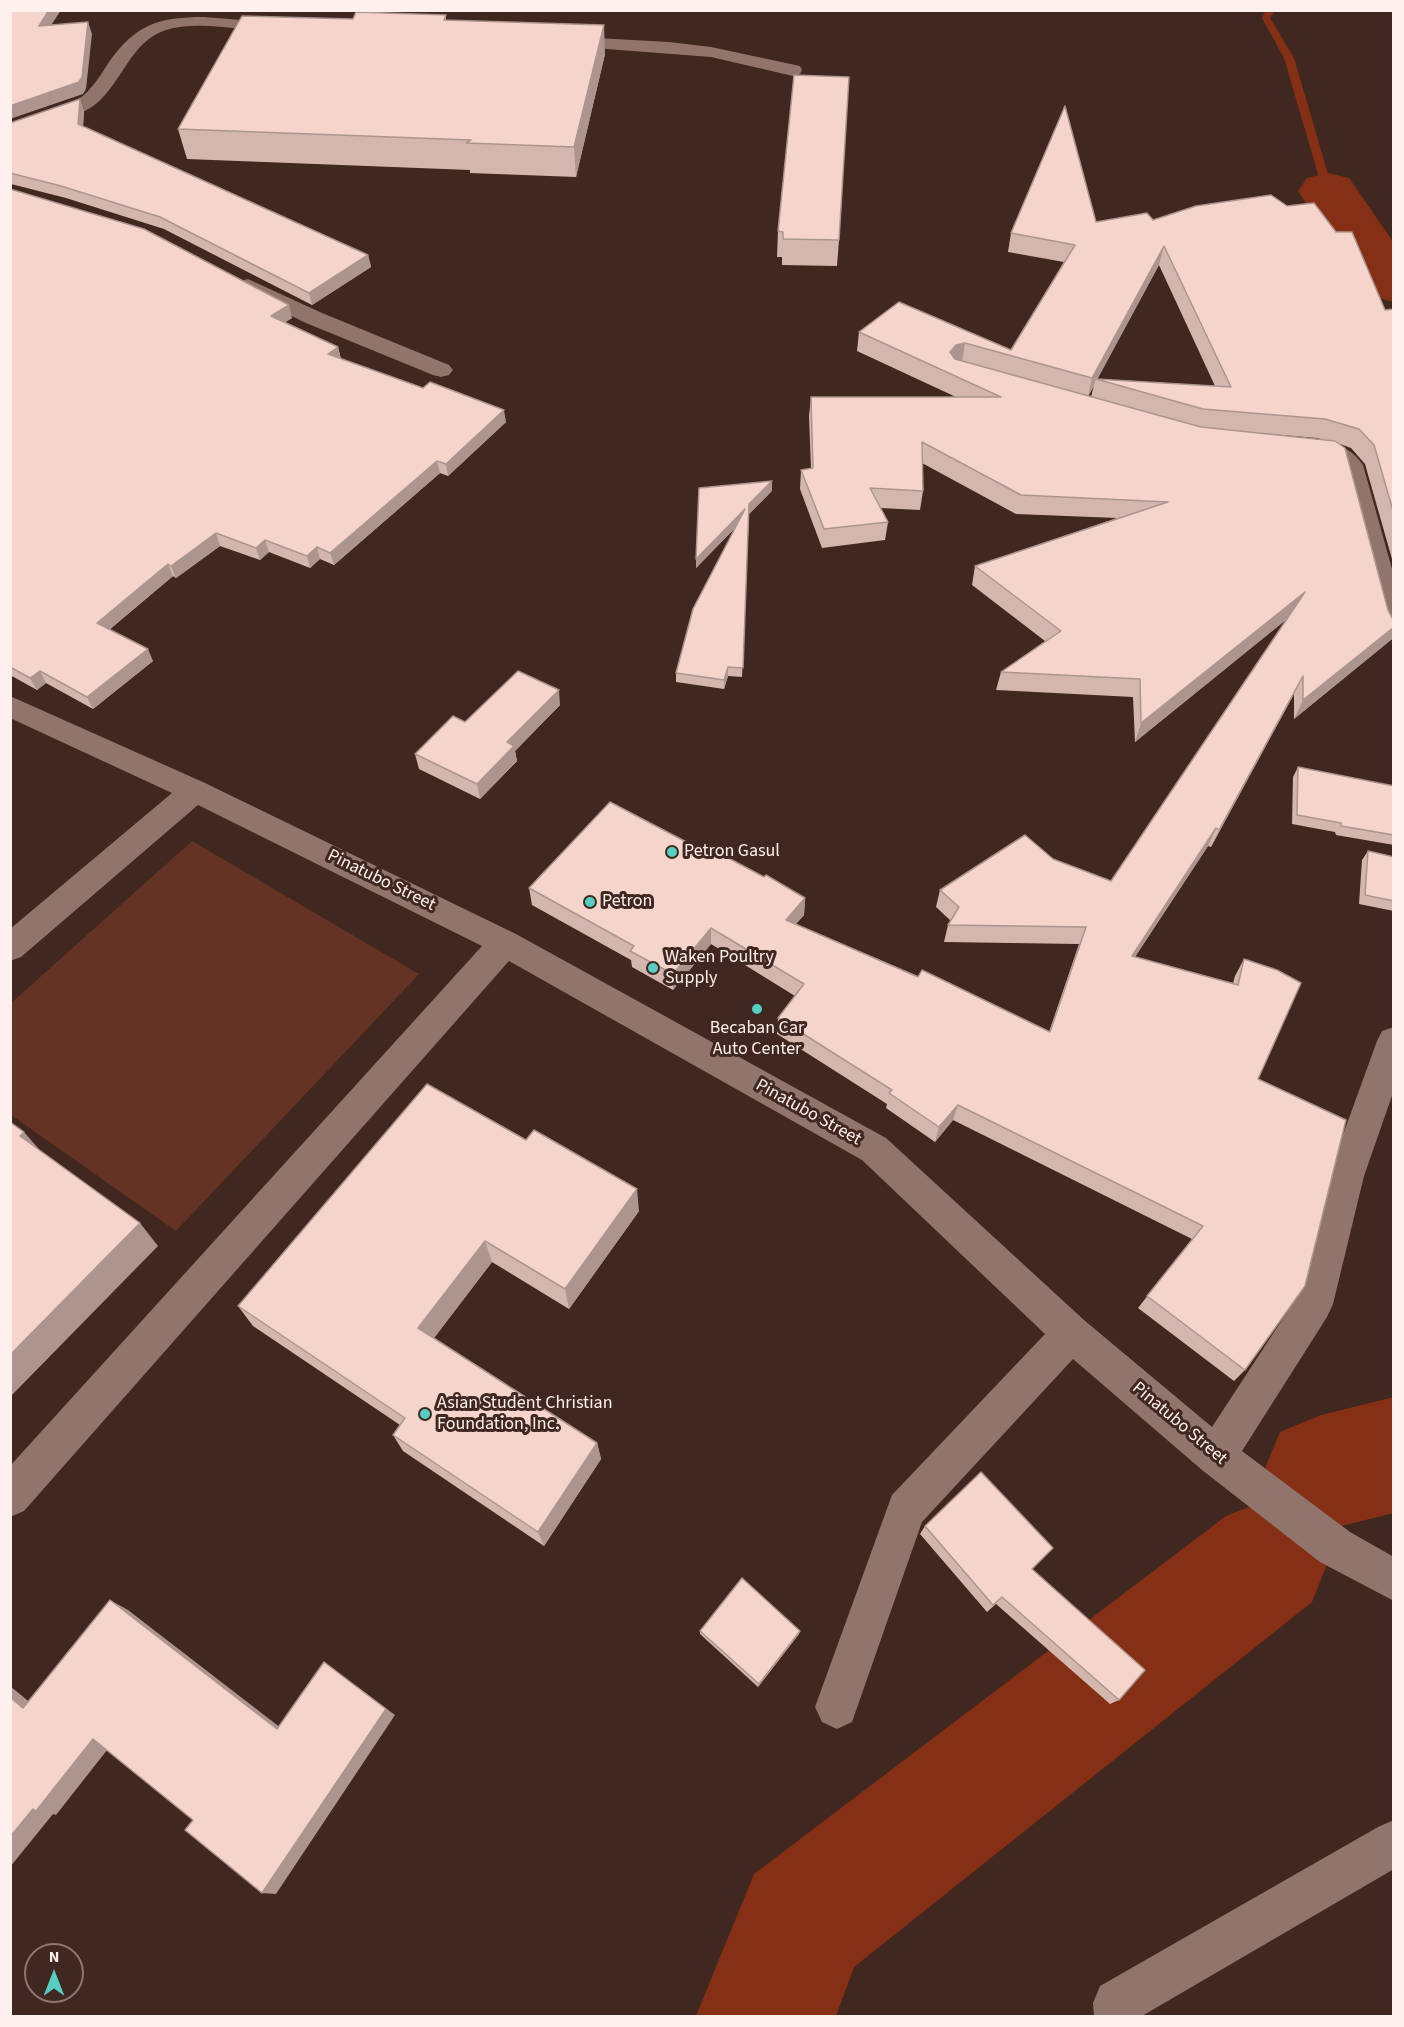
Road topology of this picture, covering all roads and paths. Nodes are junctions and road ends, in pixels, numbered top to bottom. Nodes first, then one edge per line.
1 (302, 29) edge
2 (539, 40) edge
3 (792, 70) dead end
4 (10, 129) edge
5 (232, 277) edge
6 (441, 370) dead end
7 (1284, 445) edge
8 (1394, 628) edge
9 (10, 706) edge
10 (195, 790) junction
11 (505, 942) junction
12 (10, 948) edge
13 (1394, 1041) edge
14 (1071, 1333) junction
15 (1216, 1456) junction
16 (10, 1497) edge
17 (1394, 1580) edge
18 (837, 1707) dead end
19 (1393, 1844) edge
20 (1118, 2016) edge

1 - 4 street
2 - 3 street
5 - 6 street
7 - 8 street
9 - 10 street, Pinatubo Street
10 - 11 street, Pinatubo Street
10 - 12 street
11 - 14 street, Pinatubo Street
11 - 16 street
13 - 15 street
14 - 15 street, Pinatubo Street
14 - 18 street
15 - 17 street, Pinatubo Street
19 - 20 street

